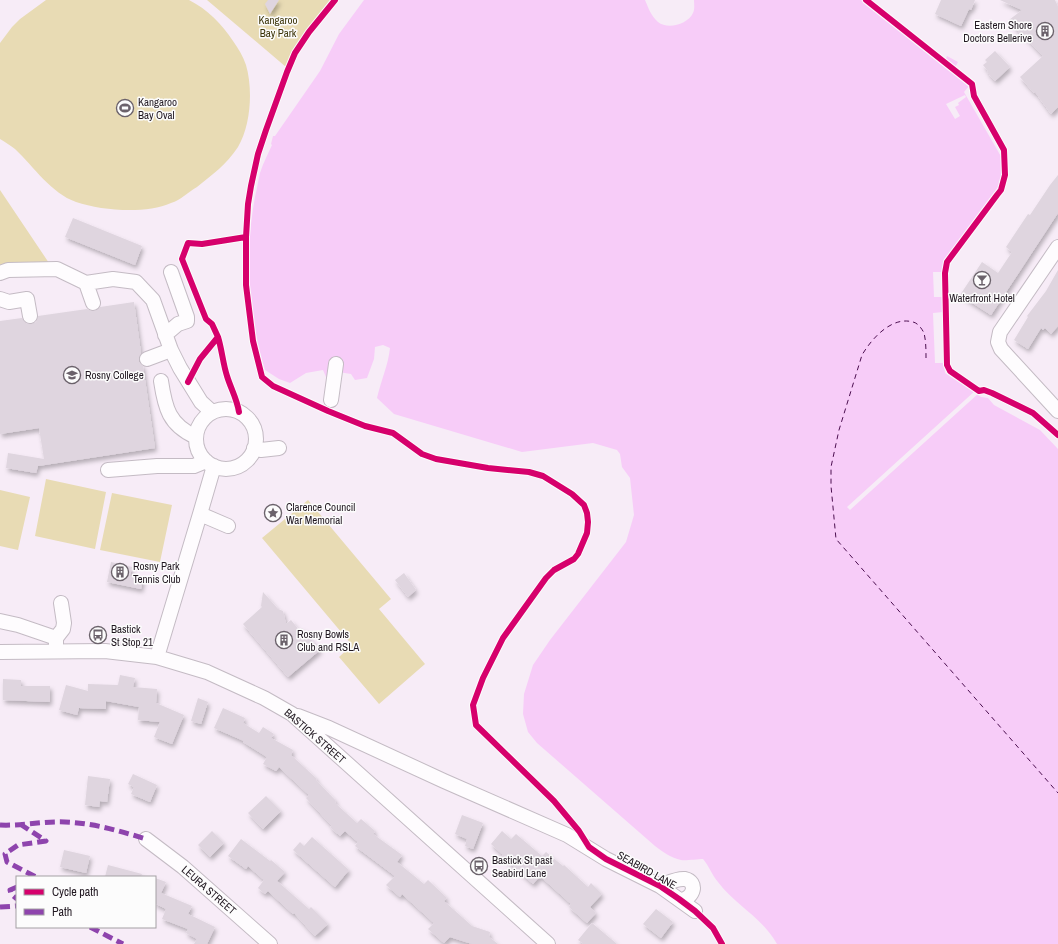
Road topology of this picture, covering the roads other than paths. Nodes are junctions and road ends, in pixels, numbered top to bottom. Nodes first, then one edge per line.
1 (1058, 247) edge
2 (171, 272) dead end
3 (0, 273) edge
4 (86, 283) junction
5 (0, 299) edge
6 (93, 303) dead end
7 (30, 316) dead end
8 (165, 335) junction
9 (170, 350) junction
10 (147, 359) dead end
11 (336, 364) dead end
12 (161, 381) dead end
13 (331, 400) dead end
14 (1058, 411) edge
15 (212, 412) junction
16 (196, 437) junction
17 (254, 448) junction
18 (279, 448) dead end
19 (210, 464) junction
20 (108, 470) dead end
21 (200, 514) junction
22 (228, 526) dead end
23 (61, 603) dead end
24 (0, 621) edge
25 (56, 638) junction
26 (0, 652) edge
27 (57, 652) junction
28 (157, 657) junction
29 (292, 714) junction
30 (146, 839) dead end
31 (660, 886) junction
32 (681, 900) junction
33 (695, 911) dead end
34 (270, 944) edge
35 (548, 944) edge

1 - 14 street
2 - 8 street
3 - 4 street
4 - 6 street
4 - 8 street
5 - 7 street
8 - 9 street
9 - 10 street
9 - 15 street
11 - 13 street
12 - 16 street
15 - 16 street
15 - 17 street
16 - 19 street
17 - 18 street
17 - 19 street
19 - 20 street
19 - 21 street
21 - 22 street
21 - 28 street
23 - 25 street
24 - 25 street
25 - 27 street
26 - 27 street, BASTICK STREET
27 - 28 street, BASTICK STREET
28 - 29 street, BASTICK STREET
29 - 31 street, SEABIRD LANE
29 - 35 street, BASTICK STREET
30 - 34 street, LEURA STREET
31 - 32 street, SEABIRD LANE
31 - 32 street, SEABIRD LANE
32 - 33 street, SEABIRD LANE

